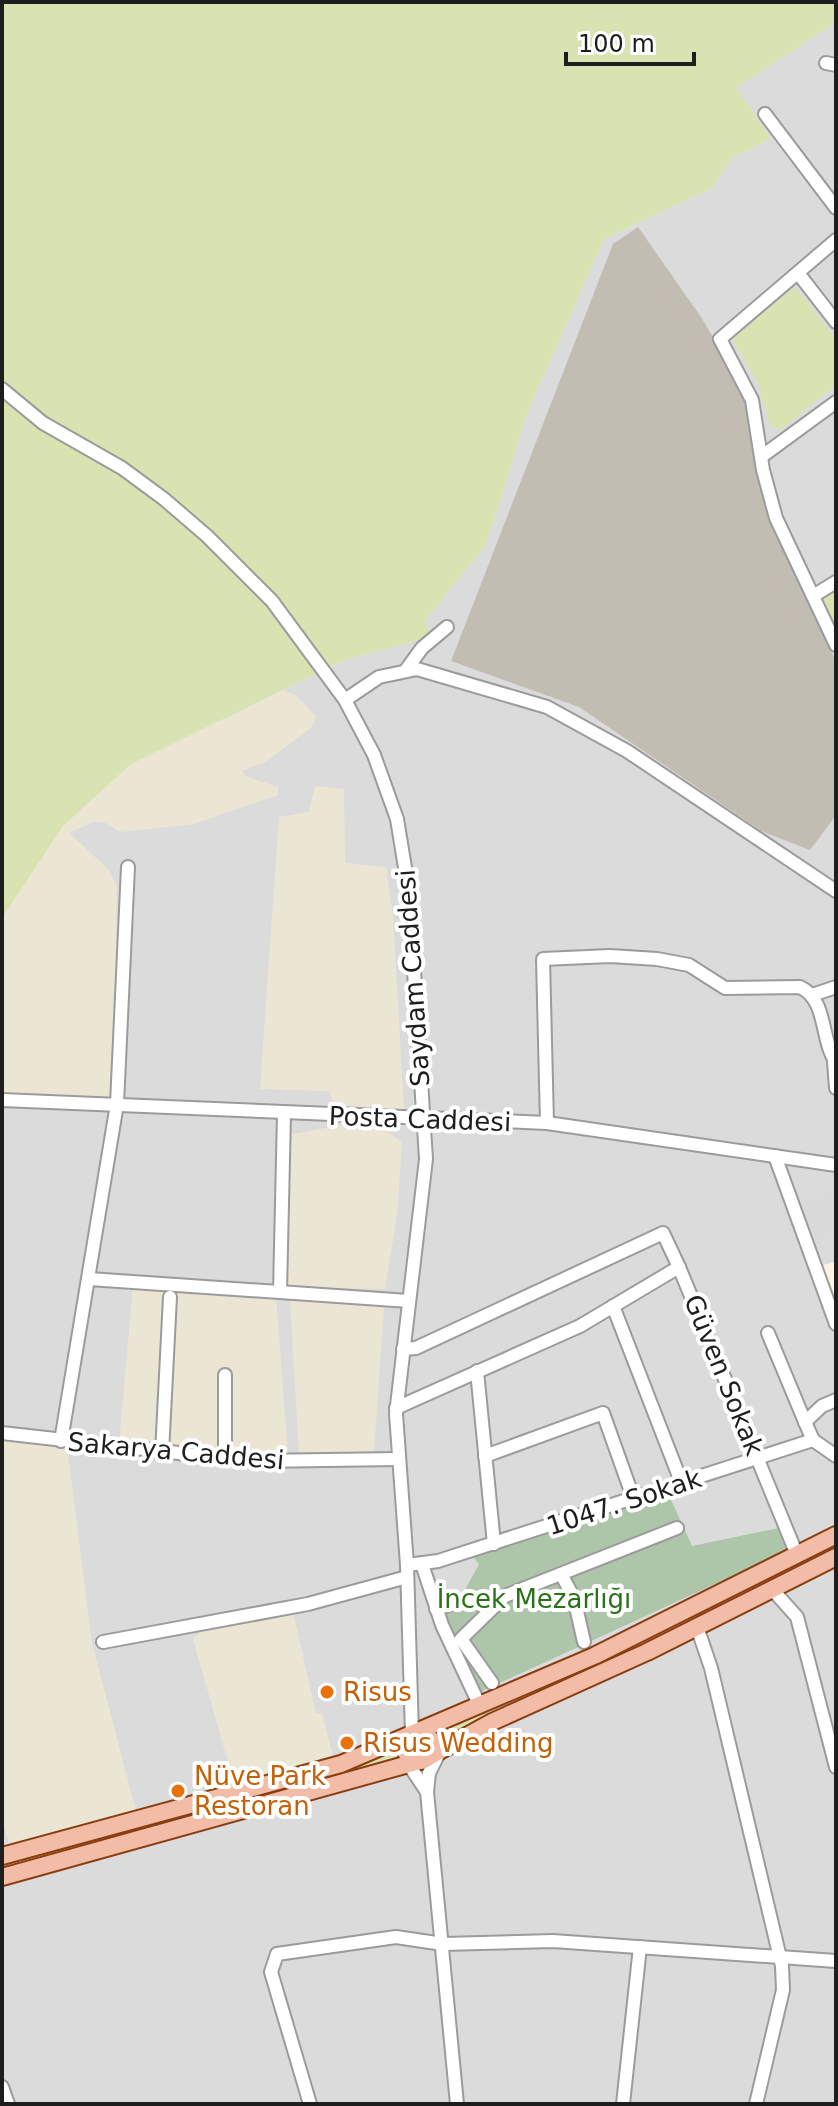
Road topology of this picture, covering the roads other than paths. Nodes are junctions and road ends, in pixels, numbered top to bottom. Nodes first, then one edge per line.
1 (765, 114) dead end
2 (836, 208) edge
3 (836, 240) edge
4 (798, 273) junction
5 (836, 322) edge
6 (2, 389) edge
7 (836, 402) edge
8 (761, 457) junction
9 (836, 582) edge
10 (813, 596) junction
11 (447, 627) dead end
12 (835, 640) edge
13 (406, 670) junction
14 (345, 700) junction
15 (128, 867) dead end
16 (836, 891) edge
17 (836, 987) edge
18 (812, 995) junction
19 (835, 1062) edge
20 (836, 1088) edge
21 (2, 1100) edge
22 (117, 1104) junction
23 (284, 1114) junction
24 (423, 1118) junction
25 (547, 1123) junction
26 (775, 1156) junction
27 (836, 1165) edge
28 (679, 1267) junction
29 (89, 1279) junction
30 (280, 1292) junction
31 (170, 1297) dead end
32 (409, 1301) junction
33 (613, 1306) junction
34 (836, 1324) edge
35 (768, 1333) dead end
36 (403, 1349) junction
37 (477, 1371) junction
38 (225, 1375) dead end
39 (836, 1400) edge
40 (396, 1408) junction
41 (805, 1422) junction
42 (2, 1433) edge
43 (813, 1440) junction
44 (61, 1441) junction
45 (162, 1453) junction
46 (485, 1456) junction
47 (836, 1456) edge
48 (399, 1459) junction
49 (225, 1460) junction
50 (757, 1461) junction
51 (682, 1484) junction
52 (634, 1500) junction
53 (677, 1528) dead end
54 (836, 1535) edge
55 (494, 1544) junction
56 (797, 1555) junction
57 (836, 1557) edge
58 (422, 1564) junction
59 (407, 1571) junction
60 (561, 1574) junction
61 (772, 1589) junction
62 (491, 1606) junction
63 (436, 1609) junction
64 (697, 1627) junction
65 (103, 1642) dead end
66 (584, 1642) dead end
67 (492, 1683) dead end
68 (480, 1706) junction
69 (412, 1734) junction
70 (439, 1753) junction
71 (416, 1762) junction
72 (836, 1767) edge
73 (427, 1792) junction
74 (2, 1856) edge
75 (2, 1877) edge
76 (443, 1944) junction
77 (640, 1947) junction
78 (780, 1958) junction
79 (836, 1961) edge
80 (2, 2087) edge
81 (8, 2104) edge
82 (310, 2104) edge
83 (457, 2104) edge
84 (623, 2104) edge
85 (756, 2104) edge

1 - 2 street
3 - 4 street
4 - 5 street
4 - 8 street
6 - 14 street, Saydam Caddesi
7 - 8 street
8 - 10 street
9 - 10 street
10 - 12 street
11 - 13 street
13 - 14 street
13 - 16 street
14 - 24 street, Saydam Caddesi
15 - 22 street
17 - 18 street
18 - 19 street
18 - 25 street
19 - 20 street
21 - 22 street, Posta Caddesi
22 - 23 street, Posta Caddesi
22 - 29 street
23 - 24 street, Posta Caddesi
23 - 30 street
24 - 25 street, Posta Caddesi
24 - 32 street, Saydam Caddesi
25 - 26 street, Posta Caddesi
26 - 27 street, Posta Caddesi
26 - 34 street
28 - 33 street, Güven Sokak
28 - 36 street
28 - 50 street, Güven Sokak
29 - 30 street
29 - 44 street
30 - 32 street
31 - 45 street
32 - 36 street, Saydam Caddesi
33 - 37 street, Güven Sokak
33 - 51 street
35 - 41 street
36 - 40 street, Saydam Caddesi
37 - 40 street, Güven Sokak
37 - 46 street
38 - 49 street
39 - 41 street
40 - 48 street, Saydam Caddesi
41 - 43 street
42 - 44 street, Sakarya Caddesi
43 - 47 street
43 - 50 street, 1047. Sokak
44 - 45 street, Sakarya Caddesi
45 - 49 street, Sakarya Caddesi
46 - 52 street
46 - 55 street
48 - 49 street, Sakarya Caddesi
48 - 59 street, Saydam Caddesi
50 - 51 street, 1047. Sokak
50 - 56 street, Güven Sokak
51 - 52 street, 1047. Sokak
52 - 55 street, 1047. Sokak
53 - 60 street
54 - 56 main road
55 - 58 street, 1047. Sokak
56 - 68 main road
57 - 61 main road
58 - 59 street, 1047. Sokak
58 - 63 street
59 - 65 street, 1047. Sokak
59 - 69 street, Saydam Caddesi
60 - 62 street
60 - 66 street
61 - 64 main road
61 - 72 street
62 - 63 street
62 - 67 street
63 - 68 street
64 - 70 main road
64 - 78 street
68 - 69 main road
69 - 71 main road
69 - 74 main road
70 - 71 main road
70 - 73 street
71 - 73 street
71 - 75 main road
73 - 76 street
76 - 77 street
76 - 82 street
76 - 83 street
77 - 78 street
77 - 84 street
78 - 79 street
78 - 85 street
80 - 81 street

